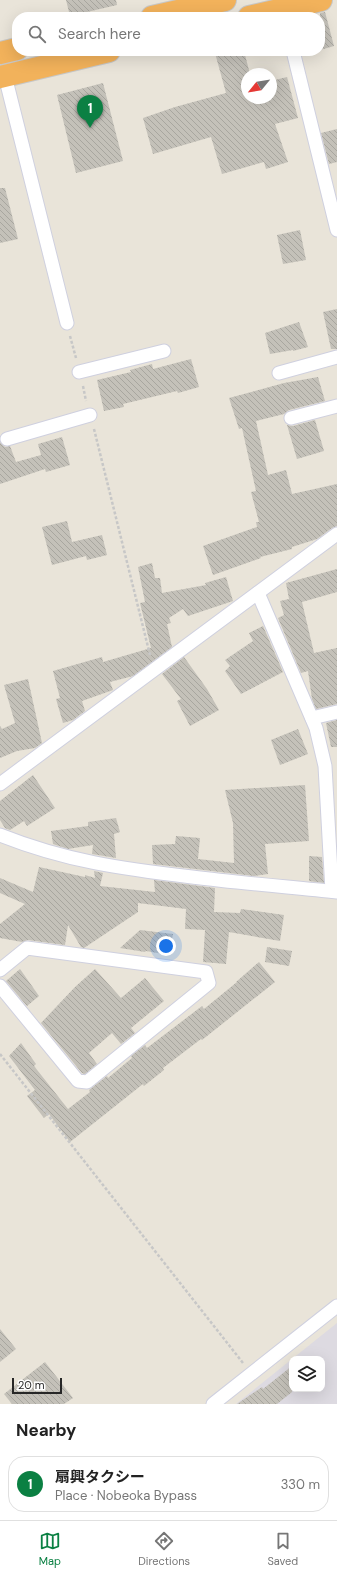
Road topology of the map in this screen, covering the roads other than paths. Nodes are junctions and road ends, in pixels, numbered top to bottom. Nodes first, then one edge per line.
1 (225, 0) edge
2 (320, 0) edge
3 (283, 9) edge
4 (173, 12) edge
5 (270, 12) edge
6 (12, 50) edge
7 (0, 53) edge
8 (89, 56) edge
9 (294, 56) edge
10 (3, 77) edge
11 (337, 230) edge
12 (67, 324) road end
13 (164, 351) dead end
14 (337, 357) edge
15 (79, 372) road end
16 (279, 373) dead end
17 (337, 406) edge
18 (90, 415) road end
19 (291, 418) dead end
20 (7, 439) dead end
21 (337, 534) edge
22 (258, 593) junction
23 (337, 712) edge
24 (312, 718) junction
25 (0, 784) edge
26 (0, 835) edge
27 (334, 892) edge
28 (0, 970) edge
29 (0, 986) edge
30 (337, 1306) edge
31 (213, 1404) edge

1 - 4 highway
2 - 3 highway
3 - 5 highway
6 - 7 highway
8 - 10 highway
9 - 11 street
10 - 12 street
13 - 15 street
14 - 16 street
17 - 19 street
18 - 20 street
21 - 22 street
22 - 24 street
22 - 25 street
23 - 24 street
24 - 27 street
26 - 27 street
28 - 29 street
30 - 31 street

